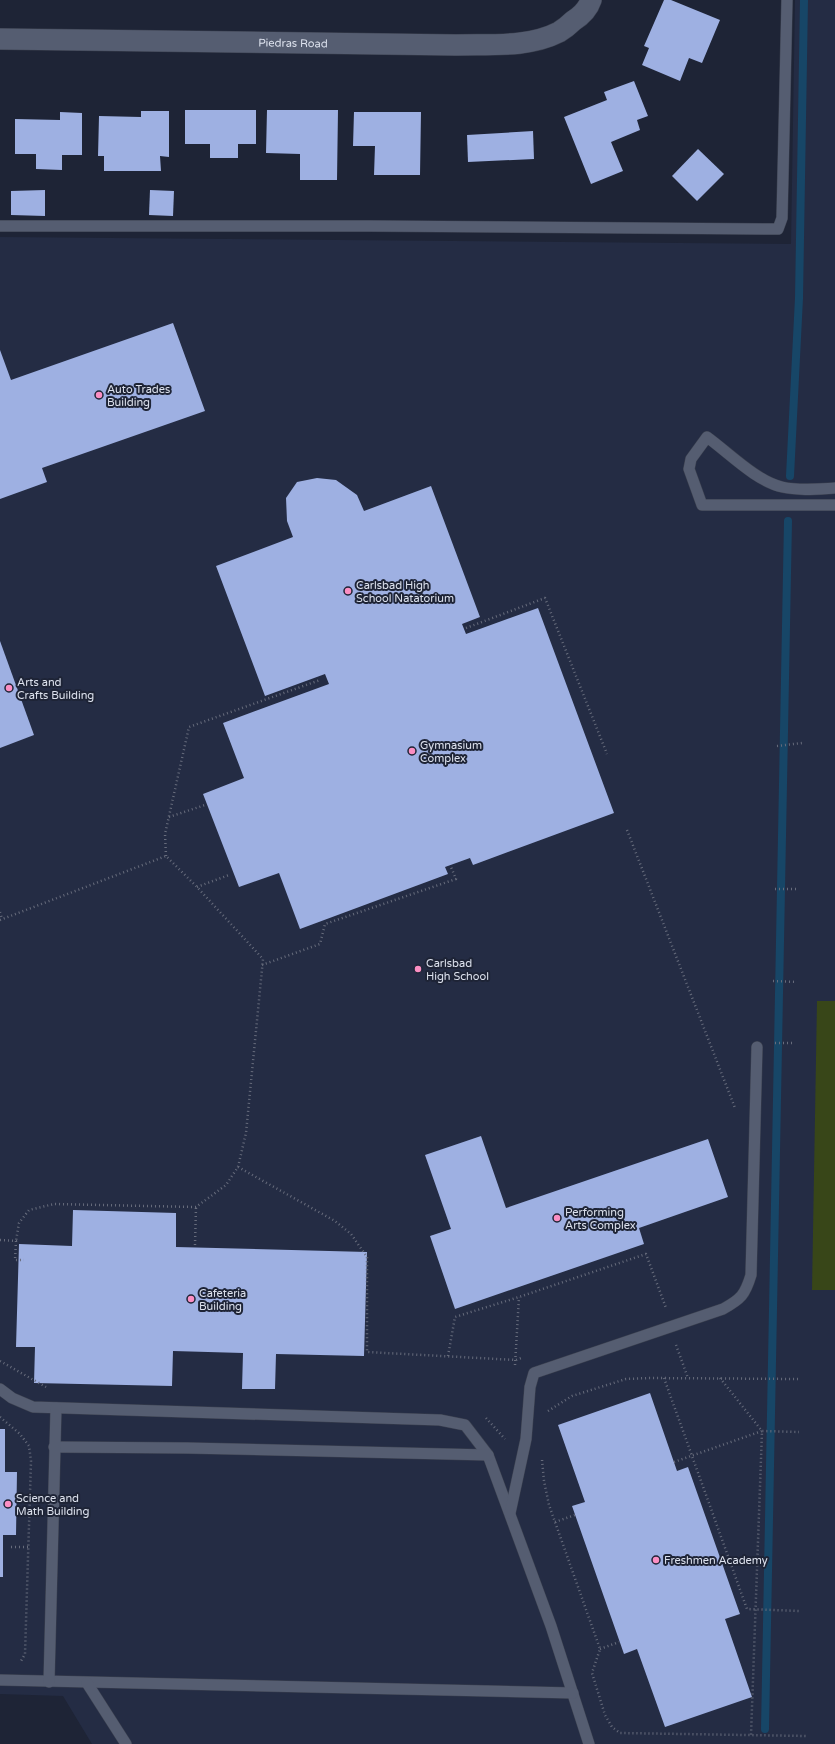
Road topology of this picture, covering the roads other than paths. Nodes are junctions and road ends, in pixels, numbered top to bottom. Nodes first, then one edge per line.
1 (787, 0) edge
2 (585, 8) edge
3 (0, 39) edge
4 (0, 226) edge
5 (835, 488) edge
6 (835, 505) edge
7 (757, 1046) dead end
8 (0, 1389) edge
9 (56, 1408) junction
10 (54, 1447) junction
11 (488, 1455) junction
12 (510, 1514) junction
13 (0, 1680) edge
14 (49, 1682) junction
15 (87, 1683) junction
16 (573, 1693) junction
17 (126, 1744) edge
18 (589, 1744) edge

1 - 4 lane
2 - 3 street, Piedras Road
5 - 6 lane
7 - 12 lane
8 - 9 lane
9 - 10 lane
9 - 11 lane
10 - 11 lane
10 - 14 lane
11 - 12 lane
12 - 16 lane
13 - 14 lane
14 - 15 lane
15 - 16 lane
15 - 17 lane
16 - 18 lane

